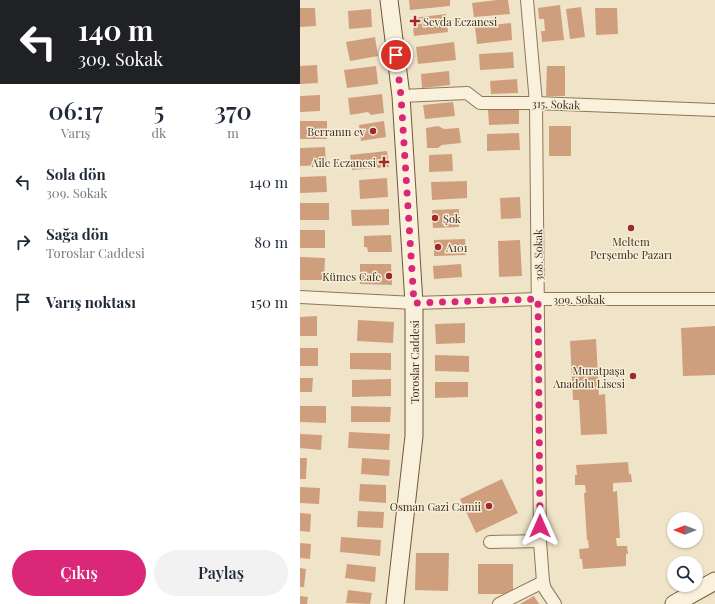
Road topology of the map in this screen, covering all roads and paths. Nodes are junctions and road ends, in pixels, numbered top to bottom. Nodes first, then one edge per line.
1 (389, 0) edge
2 (527, 0) edge
3 (401, 96) junction
4 (536, 104) junction
5 (715, 110) edge
6 (300, 297) edge
7 (538, 299) junction
8 (715, 299) edge
9 (414, 303) junction
10 (540, 540) junction
11 (490, 542) dead end
12 (543, 582) junction
13 (715, 582) edge
14 (395, 604) edge
15 (499, 604) edge
16 (555, 604) edge
17 (674, 604) edge

1 - 3 main road, Toroslar Caddesi
2 - 4 street, 308. Sokak
3 - 4 street, 315. Sokak
3 - 9 main road, Toroslar Caddesi
4 - 5 street, 315. Sokak
4 - 7 street, 308. Sokak
6 - 9 street, 309. Sokak
7 - 8 street, 309. Sokak
7 - 9 street, 309. Sokak
7 - 10 street, 308. Sokak
9 - 14 main road, Toroslar Caddesi
10 - 11 street
10 - 12 street, 308. Sokak
12 - 15 street
12 - 16 street, 308. Sokak
13 - 17 main road

